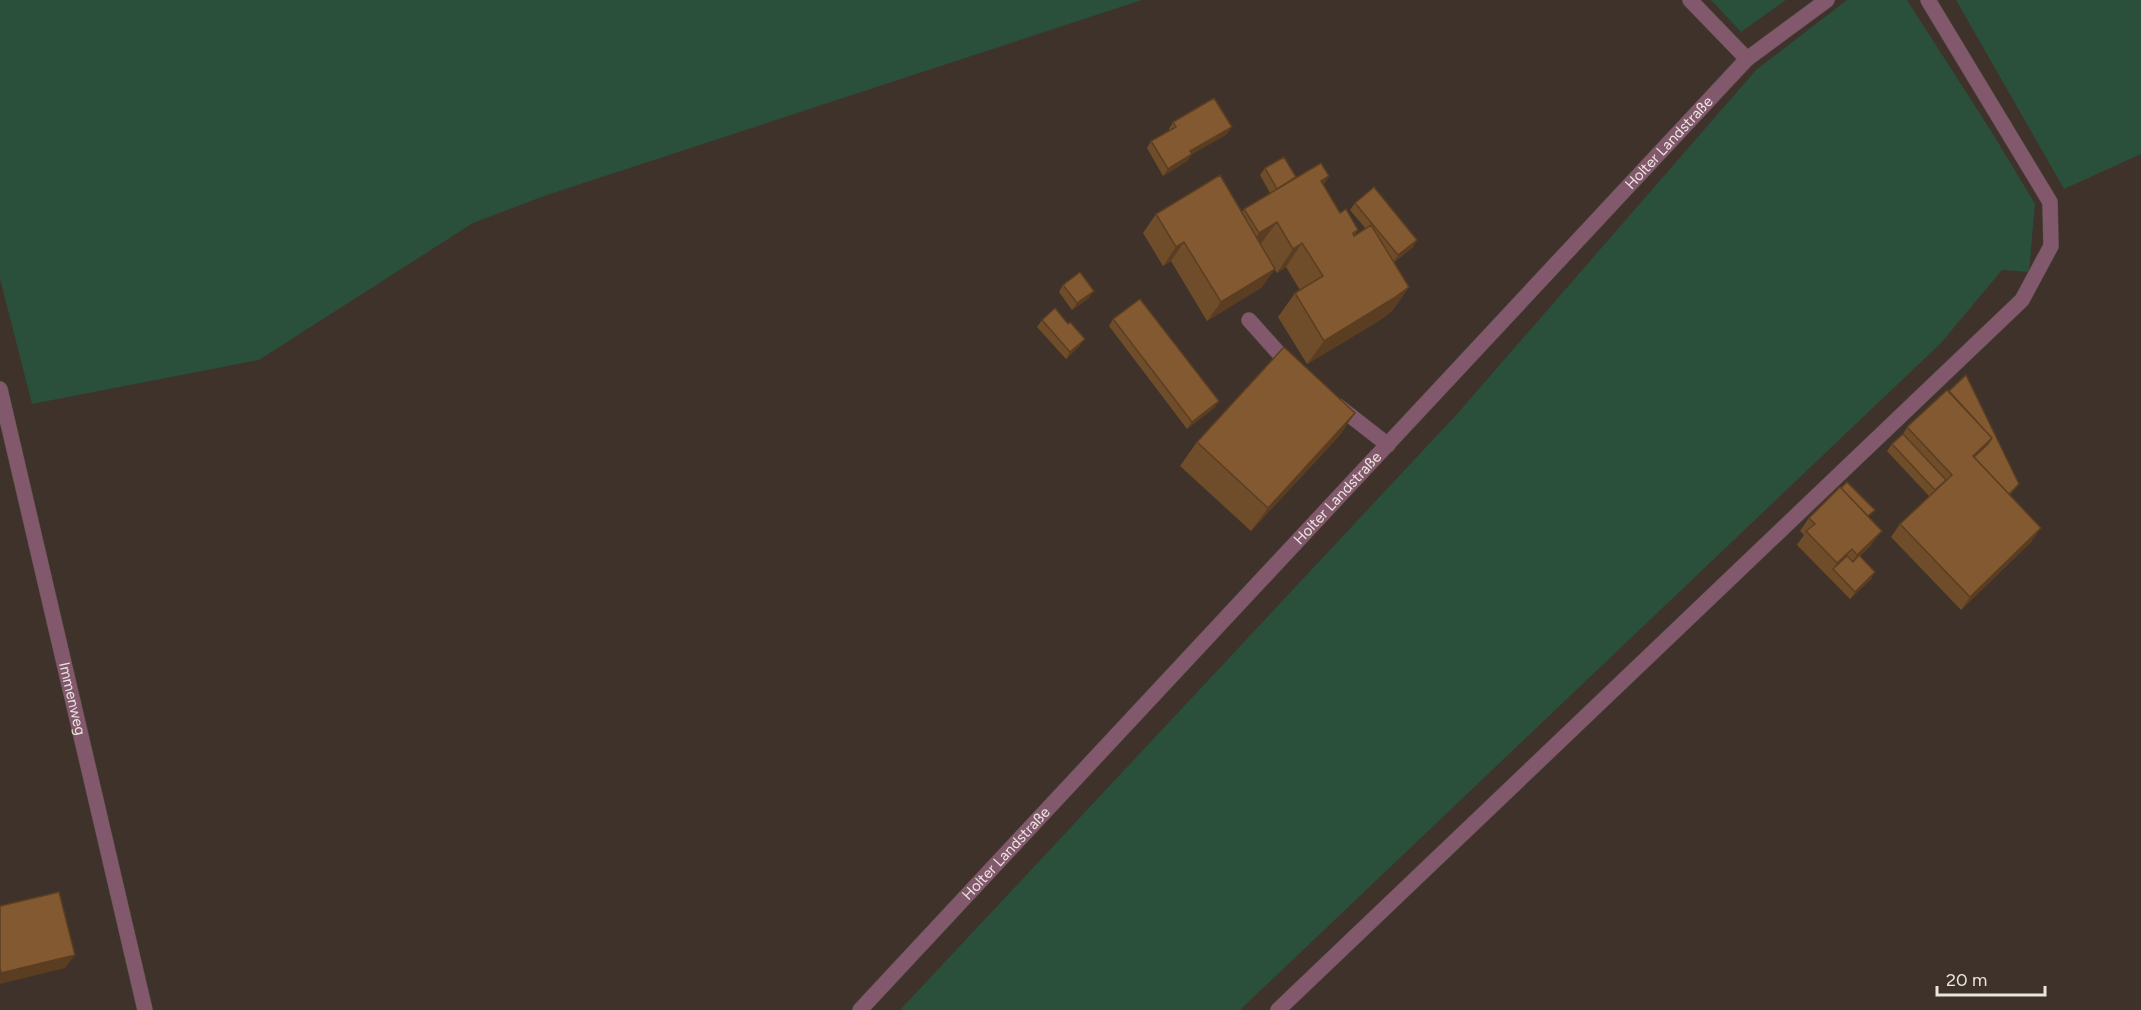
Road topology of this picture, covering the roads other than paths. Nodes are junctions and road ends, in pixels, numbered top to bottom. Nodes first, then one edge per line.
1 (1690, 0) edge
2 (1827, 0) edge
3 (1928, 0) edge
4 (1747, 59) junction
5 (1249, 320) dead end
6 (1300, 377) edge
7 (0, 389) edge
8 (1327, 398) edge
9 (1388, 445) junction
10 (145, 1010) edge
11 (860, 1010) edge
12 (1278, 1010) edge

1 - 4 street
2 - 4 street, Holter Landstraße
3 - 12 street
4 - 9 street, Holter Landstraße
5 - 6 street
7 - 10 street, Immenweg
8 - 9 street
9 - 11 street, Holter Landstraße

